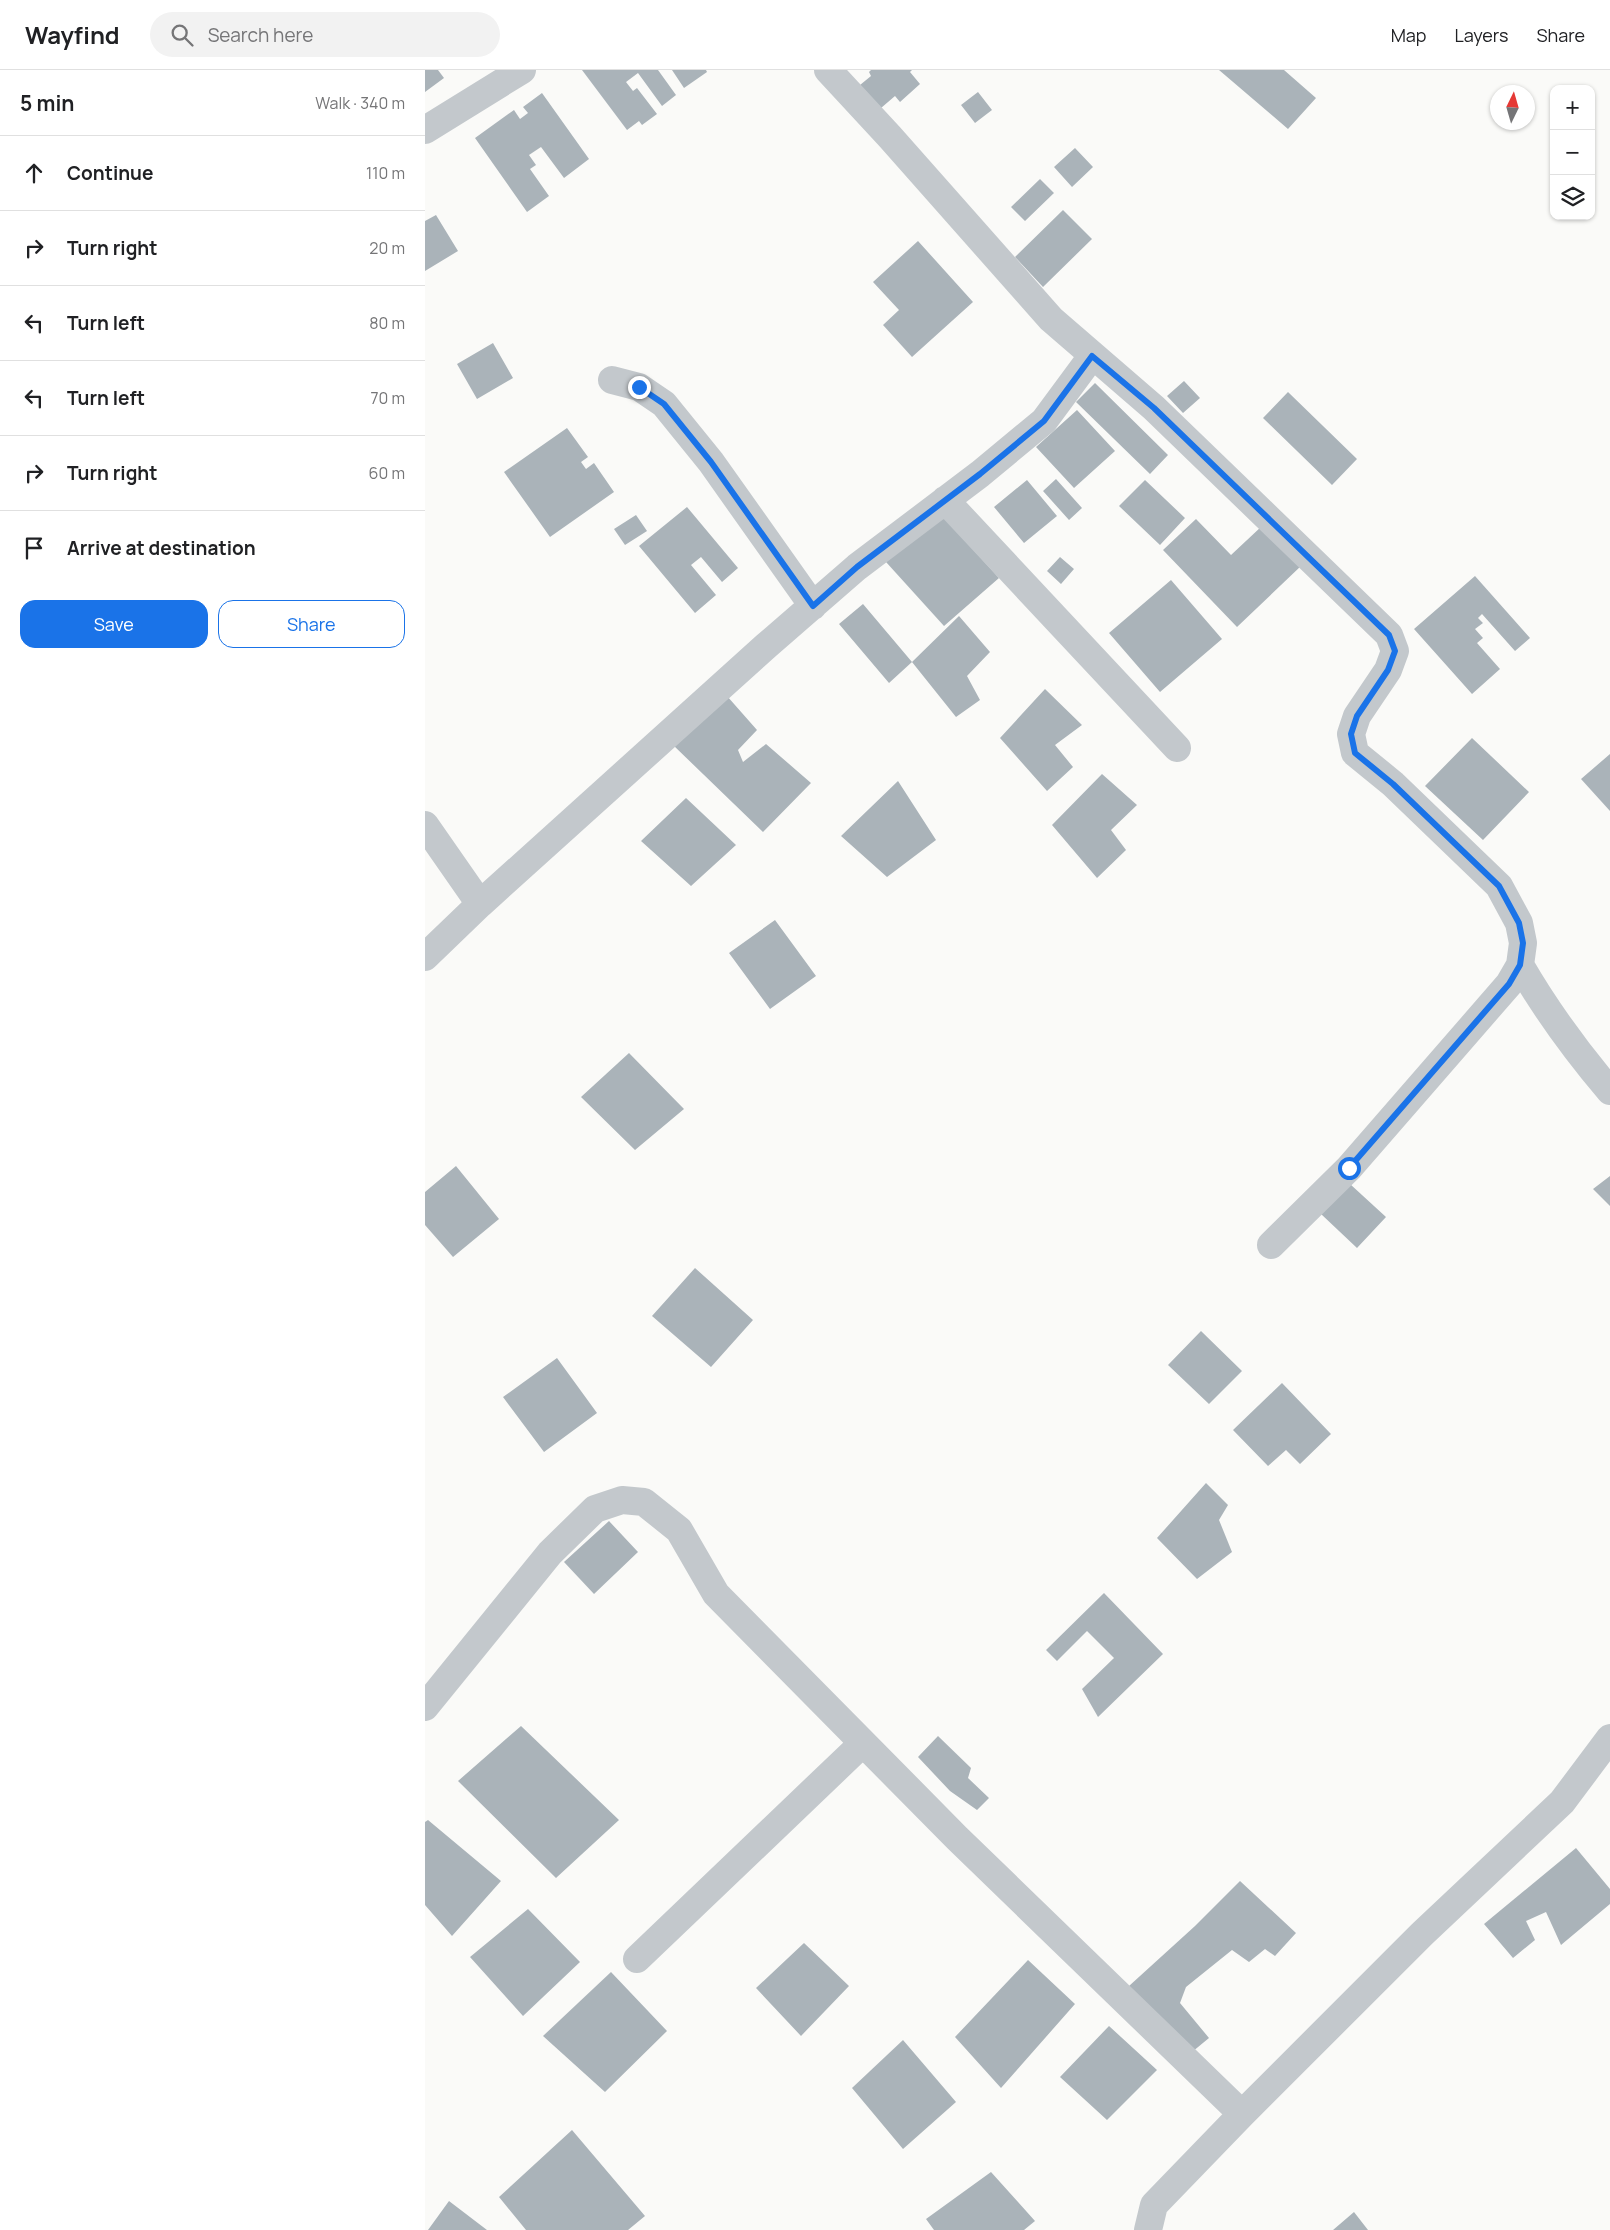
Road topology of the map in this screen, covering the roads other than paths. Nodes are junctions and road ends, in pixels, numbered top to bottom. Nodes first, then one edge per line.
1 (522, 70) edge
2 (828, 70) edge
3 (425, 130) edge
4 (1092, 356) junction
5 (612, 380) dead end
6 (945, 500) junction
7 (813, 606) junction
8 (1177, 748) dead end
9 (425, 825) edge
10 (480, 904) junction
11 (425, 957) edge
12 (1520, 965) junction
13 (1610, 1091) edge
14 (1271, 1245) dead end
15 (425, 1707) edge
16 (1610, 1738) edge
17 (863, 1743) junction
18 (637, 1959) dead end
19 (1242, 2114) junction
20 (1148, 2230) edge

1 - 3 street
2 - 4 street
4 - 6 street
4 - 12 street
5 - 7 street
6 - 7 street
6 - 8 street
7 - 10 street
9 - 10 street
10 - 11 street
12 - 13 street
12 - 14 street
15 - 17 street
16 - 19 street
17 - 18 street
17 - 19 street
19 - 20 street

